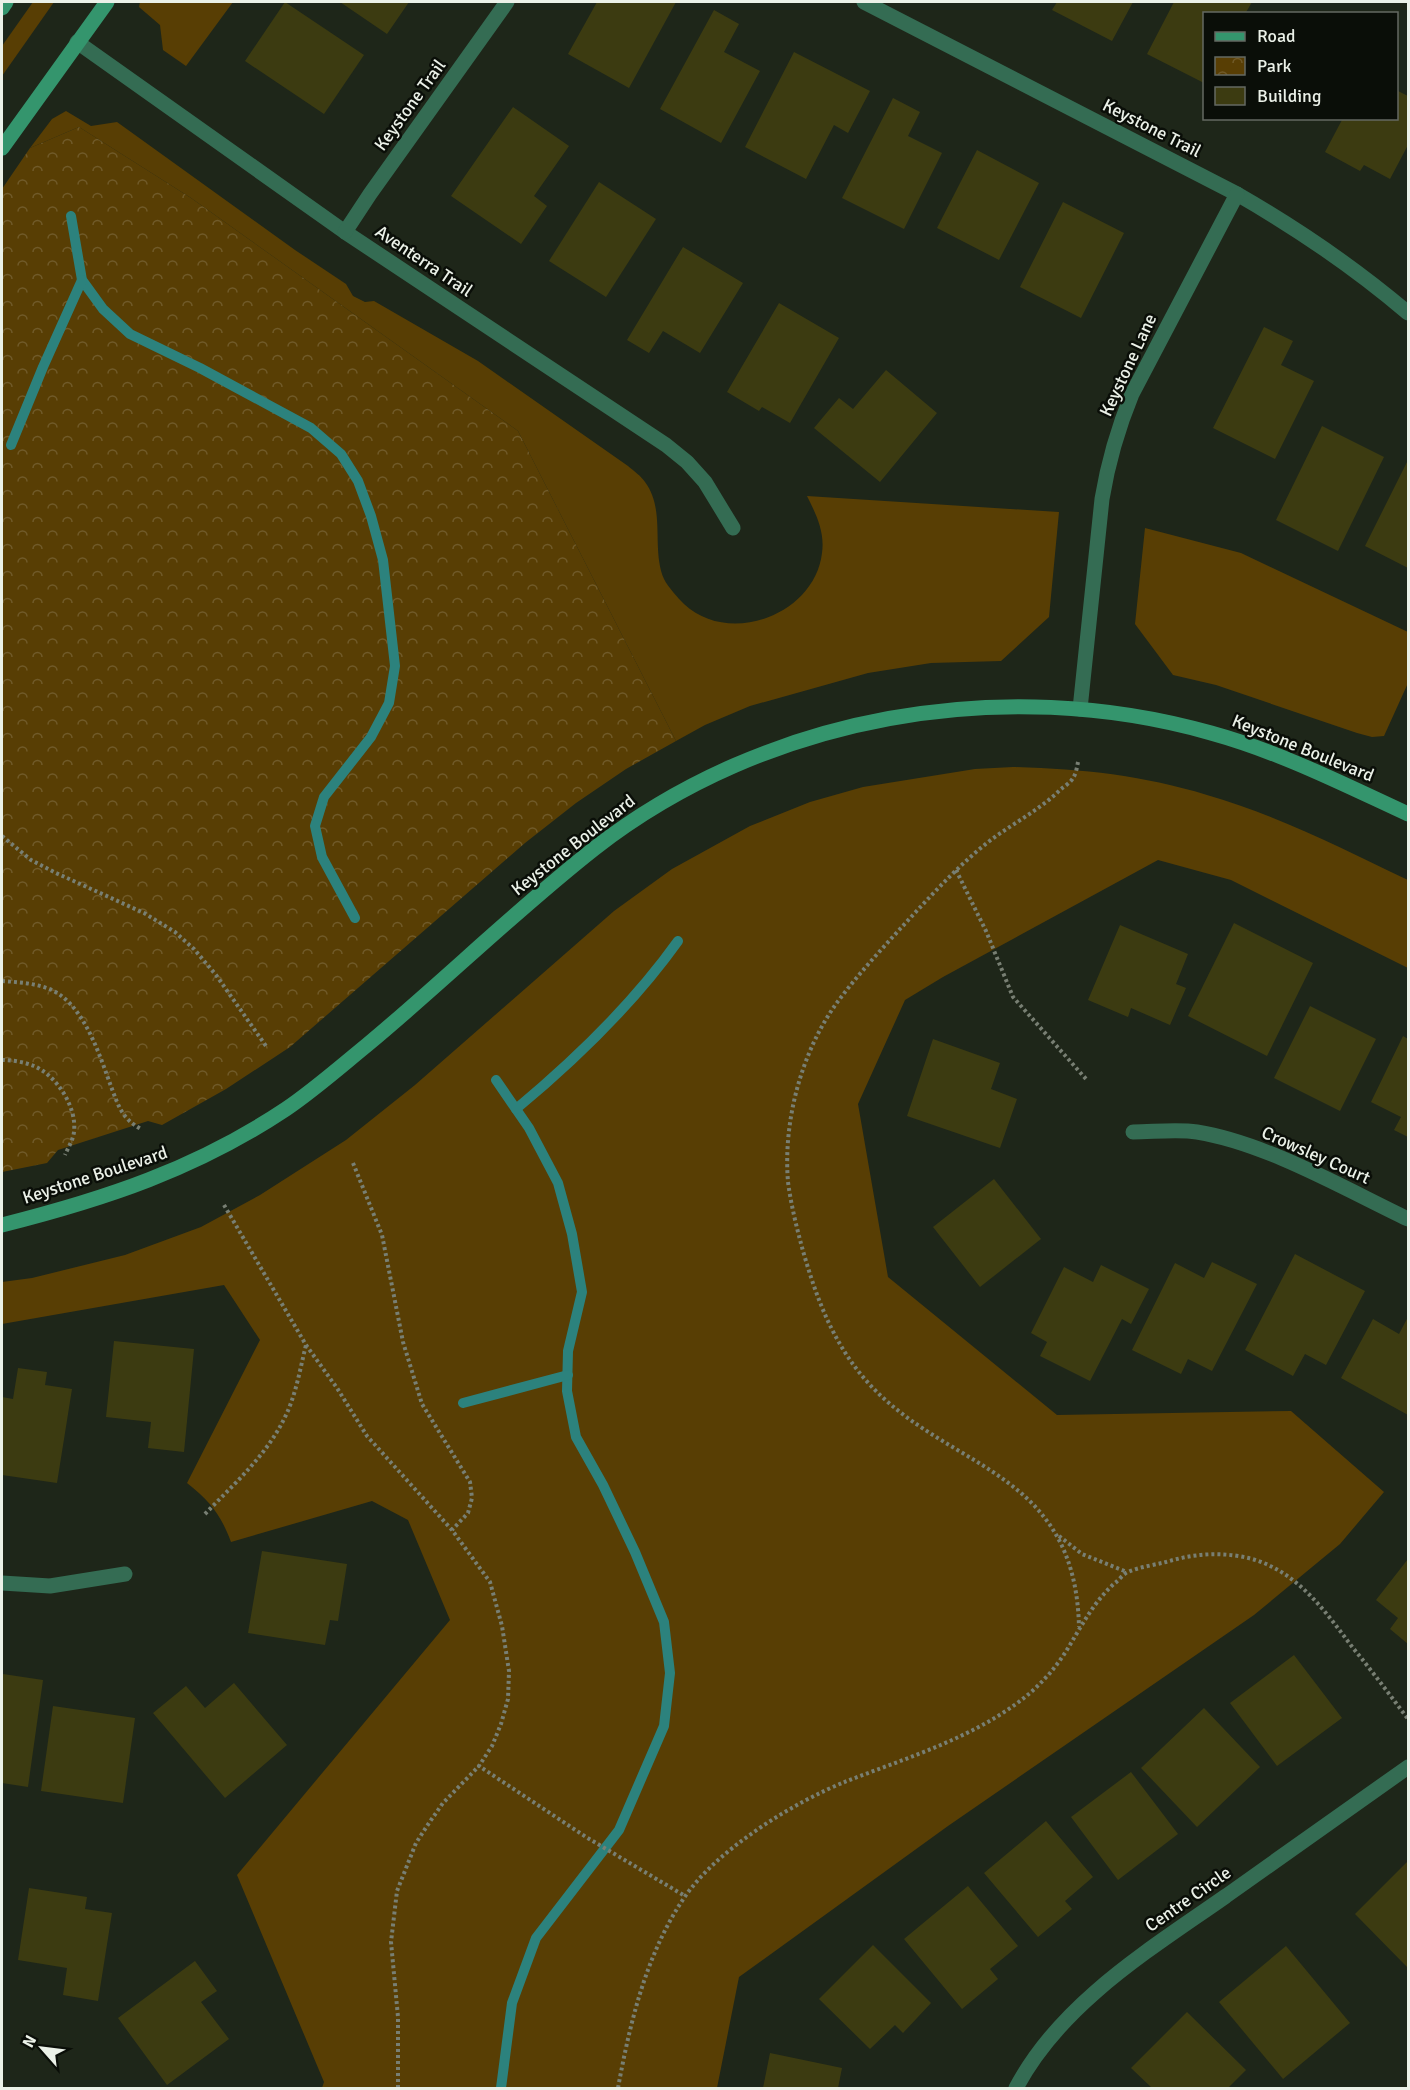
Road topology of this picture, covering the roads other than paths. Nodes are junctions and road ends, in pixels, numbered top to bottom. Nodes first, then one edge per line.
1 (6, 2) edge
2 (107, 2) edge
3 (507, 2) edge
4 (864, 2) edge
5 (2, 8) edge
6 (77, 42) junction
7 (2, 148) edge
8 (1237, 194) junction
9 (345, 232) junction
10 (1408, 313) edge
11 (733, 528) dead end
12 (1080, 709) junction
13 (1408, 814) edge
14 (1133, 1132) dead end
15 (1408, 1219) edge
16 (2, 1225) edge
17 (125, 1574) dead end
18 (2, 1583) edge
19 (1408, 1767) edge
20 (1016, 2088) edge

1 - 5 street
2 - 6 street
3 - 9 street, Keystone Trail
4 - 8 street, Keystone Trail
6 - 7 street
6 - 9 street, Aventerra Trail
8 - 10 street, Keystone Trail
8 - 12 street, Keystone Lane
9 - 11 street, Aventerra Trail
12 - 13 street, Keystone Boulevard
12 - 16 street, Keystone Boulevard
14 - 15 street, Crowsley Court
17 - 18 street
19 - 20 street, Centre Circle

